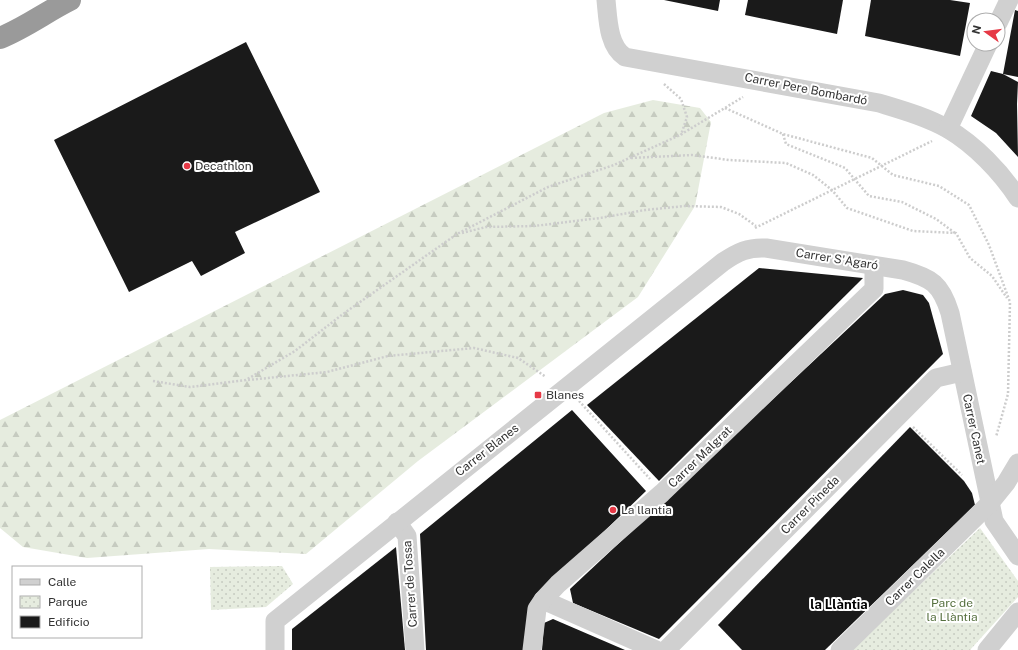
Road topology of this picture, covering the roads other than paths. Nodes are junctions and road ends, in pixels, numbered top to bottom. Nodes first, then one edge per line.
1 (36, 0) edge
2 (70, 0) edge
3 (606, 0) edge
4 (1009, 0) edge
5 (1003, 12) edge
6 (0, 34) edge
7 (0, 38) edge
8 (984, 52) edge
9 (948, 129) junction
10 (1018, 198) edge
11 (730, 257) joint
12 (874, 266) junction
13 (945, 296) joint
14 (962, 372) junction
15 (1018, 463) edge
16 (989, 504) junction
17 (397, 522) junction
18 (1018, 556) edge
19 (542, 600) junction
20 (1018, 612) edge
21 (414, 649) edge
22 (275, 650) edge
23 (532, 650) edge
24 (656, 650) edge
25 (666, 650) edge
26 (840, 650) edge
27 (987, 650) edge

1 - 6 highway
2 - 7 highway
3 - 9 street, Carrer Pere Bombardó
4 - 5 street
8 - 9 street
9 - 10 street, Carrer Pere Bombardó
11 - 12 street, Carrer S'Agaró
11 - 17 street, Carrer Blanes
12 - 13 street, Carrer S'Agaró
12 - 19 street, Carrer Malgrat
13 - 14 street, Carrer Canet
14 - 16 street, Carrer Canet
14 - 25 street, Carrer Pineda
15 - 16 street
16 - 18 street, Carrer Canet
16 - 26 street, Carrer Calella
17 - 21 street, Carrer de Tossa
17 - 22 street, Carrer Blanes
19 - 23 street, Carrer Malgrat
19 - 24 street
20 - 27 street

